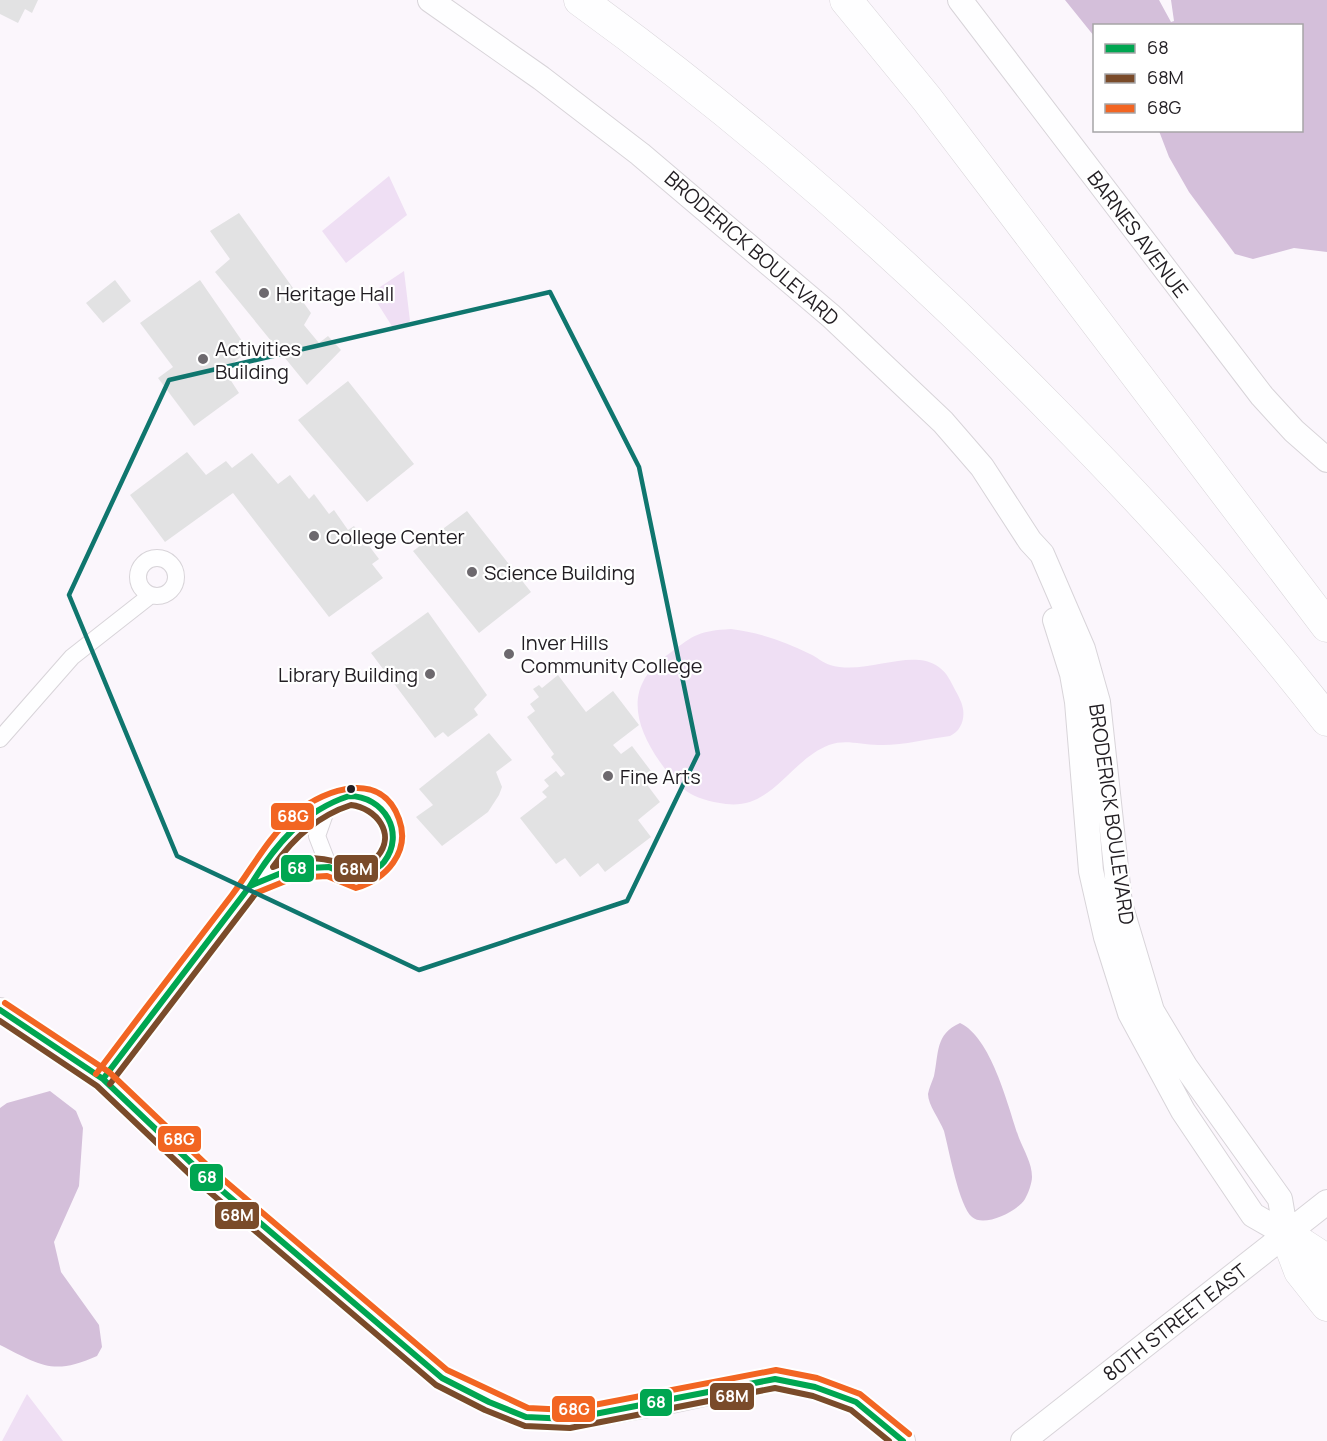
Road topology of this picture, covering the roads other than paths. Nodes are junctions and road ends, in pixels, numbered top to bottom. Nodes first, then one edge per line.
1 (430, 0) edge
2 (580, 0) edge
3 (846, 0) edge
4 (960, 0) edge
5 (1327, 460) edge
6 (151, 595) dead end
7 (1327, 626) edge
8 (1327, 720) edge
9 (0, 739) edge
10 (328, 805) junction
11 (329, 867) junction
12 (250, 886) junction
13 (0, 1010) edge
14 (103, 1079) junction
15 (1327, 1202) edge
16 (1286, 1234) junction
17 (1327, 1264) edge
18 (1327, 1305) edge
19 (903, 1441) edge
20 (1023, 1441) edge

1 - 16 street, BRODERICK BOULEVARD
2 - 8 highway
3 - 7 highway
4 - 5 street, BARNES AVENUE
6 - 9 street
10 - 11 street
10 - 11 street
10 - 12 street
11 - 12 street
12 - 14 street
13 - 14 street
14 - 19 street
15 - 16 street, 80TH STREET EAST
16 - 17 highway
16 - 18 highway
16 - 20 street, 80TH STREET EAST

